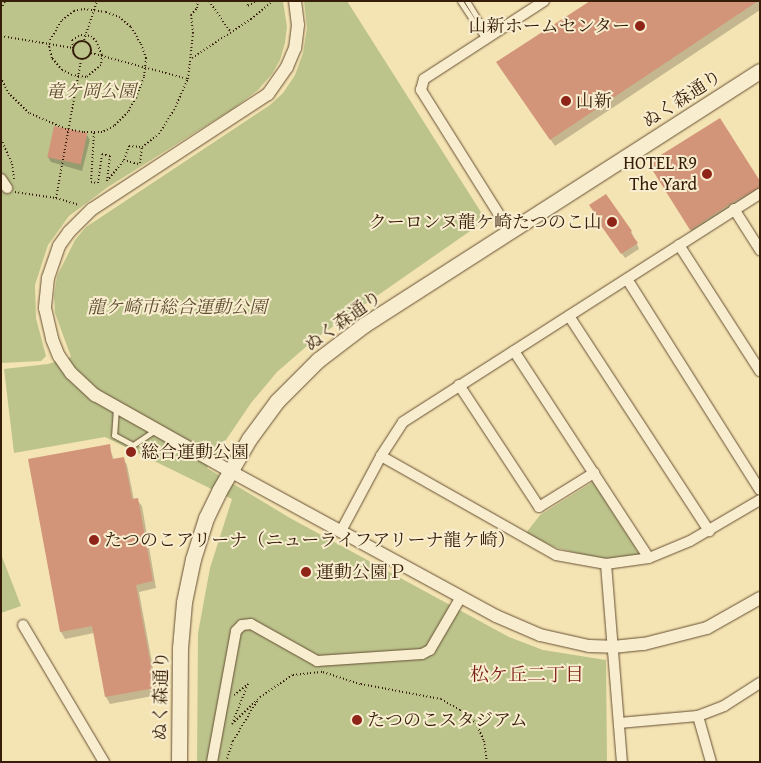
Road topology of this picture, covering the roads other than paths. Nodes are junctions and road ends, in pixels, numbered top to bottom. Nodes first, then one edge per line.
1 (295, 1) edge
2 (460, 1) edge
3 (467, 1) edge
4 (544, 1) edge
5 (487, 38) junction
6 (760, 71) edge
7 (760, 194) edge
8 (734, 209) junction
9 (510, 232) junction
10 (679, 245) junction
11 (760, 250) edge
12 (627, 279) junction
13 (569, 316) junction
14 (514, 351) junction
15 (760, 370) edge
16 (460, 386) junction
17 (116, 407) junction
18 (156, 429) junction
19 (381, 456) junction
20 (230, 471) junction
21 (594, 473) junction
22 (760, 490) edge
23 (760, 500) edge
24 (341, 531) junction
25 (709, 532) junction
26 (649, 558) junction
27 (606, 564) junction
28 (461, 597) junction
29 (760, 598) edge
30 (22, 625) dead end
31 (613, 647) junction
32 (760, 683) edge
33 (698, 716) junction
34 (619, 723) junction
35 (104, 762) edge
36 (179, 762) edge
37 (212, 762) edge
38 (622, 762) edge
39 (710, 762) edge

1 - 17 street
2 - 5 lane
3 - 5 lane
4 - 5 street
5 - 9 street
6 - 9 main road, ぬく森通り
7 - 8 street
8 - 10 street
8 - 11 street
9 - 20 main road, ぬく森通り
10 - 12 street
10 - 15 street
12 - 13 street
12 - 22 street
13 - 14 street
13 - 25 street
14 - 16 street
14 - 21 street
16 - 19 street
16 - 21 street
17 - 18 street
17 - 18 lane
18 - 20 street
19 - 24 street
19 - 27 street
20 - 24 street
20 - 36 main road, ぬく森通り
21 - 26 street
23 - 25 street
24 - 28 street
25 - 26 street
26 - 27 street
27 - 31 street
28 - 31 street
28 - 37 street
29 - 31 street
30 - 35 street
31 - 34 street
32 - 33 street
33 - 34 street
33 - 39 street
34 - 38 street

